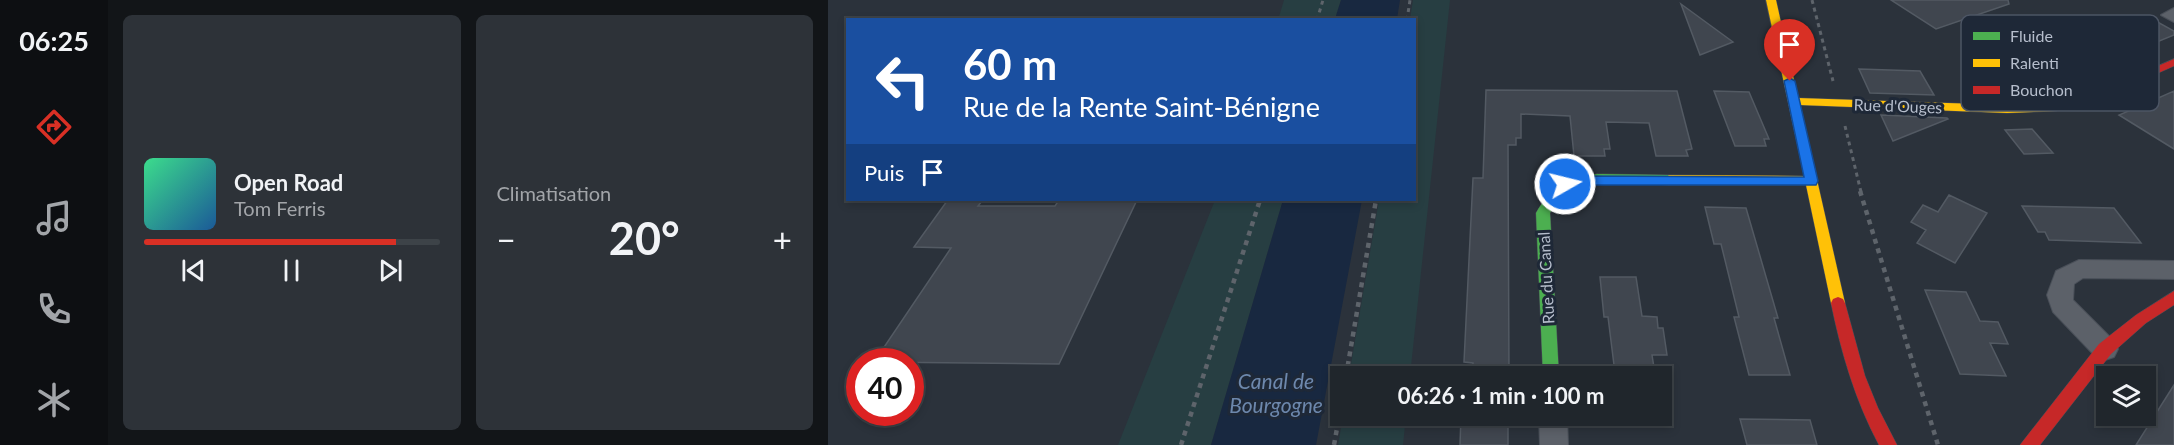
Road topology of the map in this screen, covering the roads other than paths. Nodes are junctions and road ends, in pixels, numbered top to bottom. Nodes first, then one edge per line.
1 (1771, 0) edge
2 (2174, 62) edge
3 (2159, 68) edge
4 (1794, 101) junction
5 (1961, 109) edge
6 (1812, 181) junction
7 (2174, 270) edge
8 (2174, 297) edge
9 (2105, 349) junction
10 (1551, 366) edge
11 (1553, 426) edge
12 (1554, 445) edge
13 (1888, 445) edge
14 (2030, 445) edge

1 - 4 street
2 - 3 street, Rue d'Ouges
4 - 5 street, Rue d'Ouges
4 - 6 street
6 - 10 street, Rue du Canal
6 - 13 street
7 - 9 street
8 - 9 street
9 - 14 street
11 - 12 street

